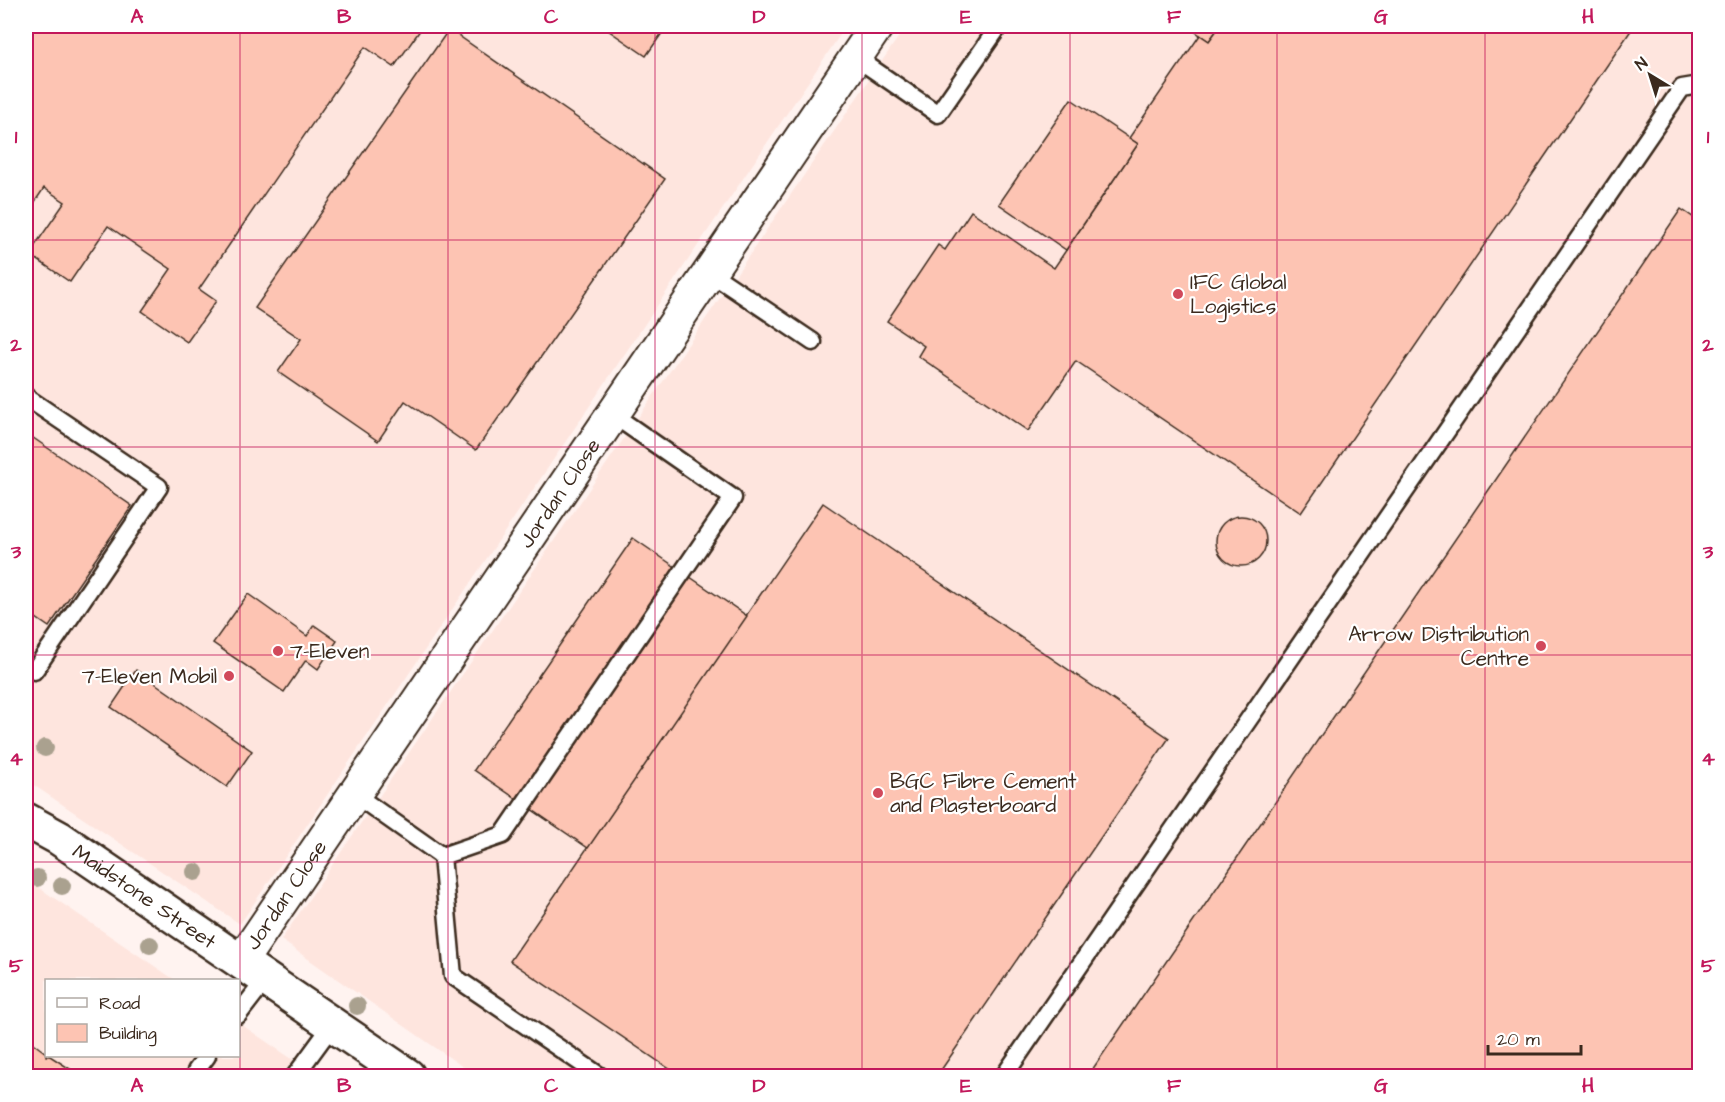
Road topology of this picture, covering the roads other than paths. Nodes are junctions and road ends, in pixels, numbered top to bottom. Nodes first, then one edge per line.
1 (877, 26) edge
2 (999, 26) edge
3 (855, 57) junction
4 (1700, 85) edge
5 (709, 272) junction
6 (813, 342) dead end
7 (26, 398) edge
8 (612, 414) junction
9 (34, 671) dead end
10 (354, 795) junction
11 (26, 804) edge
12 (26, 820) edge
13 (60, 838) junction
14 (442, 856) junction
15 (253, 970) junction
16 (240, 1009) edge
17 (333, 1024) junction
18 (206, 1057) edge
19 (196, 1071) dead end
20 (295, 1077) edge
21 (408, 1077) edge
22 (600, 1077) edge
23 (1004, 1077) edge

1 - 3 street, Jordan Close
2 - 3 lane
3 - 5 street, Jordan Close
4 - 23 lane
5 - 6 lane
5 - 8 street, Jordan Close
7 - 9 lane
8 - 10 street, Jordan Close
8 - 14 lane
10 - 14 lane
10 - 15 street, Jordan Close
11 - 13 main road, Maidstone Street
12 - 13 main road, Maidstone Street
13 - 15 main road, Maidstone Street
14 - 22 lane
15 - 16 lane
15 - 17 main road, Maidstone Street
17 - 20 lane
17 - 21 main road, Maidstone Street
18 - 19 lane

